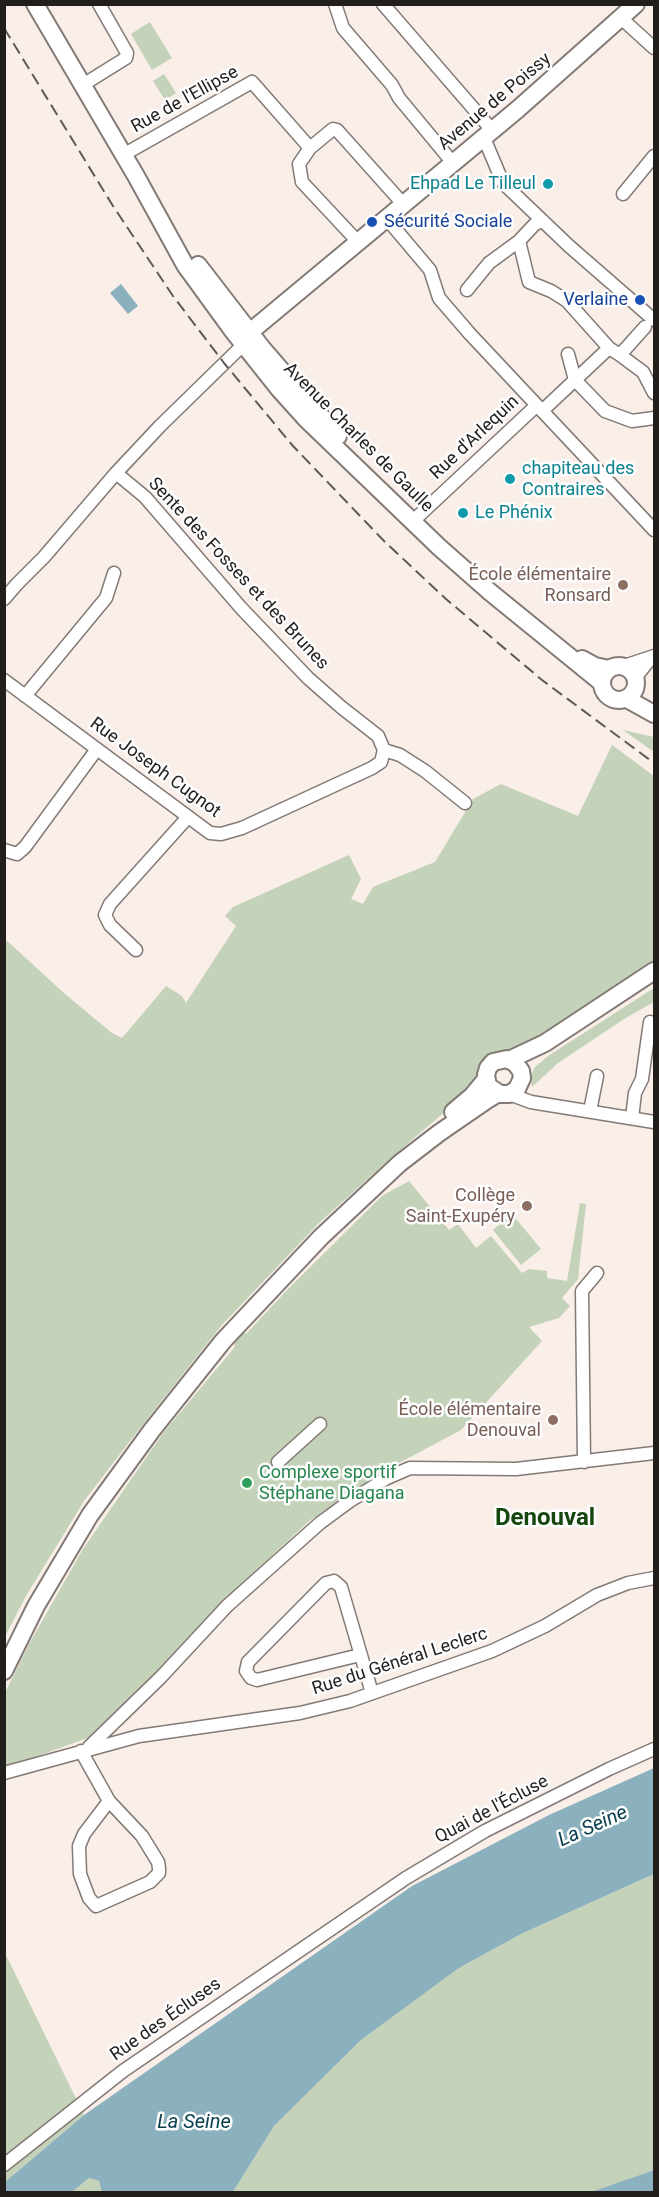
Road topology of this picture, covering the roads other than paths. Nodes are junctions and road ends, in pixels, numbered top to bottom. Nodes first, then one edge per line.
1 (23, 4) edge
2 (35, 4) edge
3 (99, 4) edge
4 (334, 4) edge
5 (383, 4) edge
6 (636, 4) edge
7 (622, 19) junction
8 (654, 48) edge
9 (68, 63) junction
10 (81, 86) junction
11 (488, 134) junction
12 (310, 147) junction
13 (123, 155) junction
14 (654, 156) edge
15 (453, 163) junction
16 (136, 176) junction
17 (623, 194) dead end
18 (404, 204) junction
19 (387, 219) junction
20 (543, 221) junction
21 (519, 241) junction
22 (354, 247) junction
23 (195, 279) junction
24 (467, 290) dead end
25 (238, 317) junction
26 (650, 324) edge
27 (253, 337) junction
28 (609, 348) junction
29 (568, 354) dead end
30 (620, 355) junction
31 (575, 380) junction
32 (654, 392) edge
33 (308, 403) junction
34 (542, 407) junction
35 (652, 419) edge
36 (116, 473) junction
37 (414, 520) junction
38 (654, 530) edge
39 (114, 573) dead end
40 (16, 584) junction
41 (4, 592) edge
42 (4, 598) edge
43 (653, 657) edge
44 (4, 680) edge
45 (622, 680) junction
46 (25, 696) junction
47 (654, 707) edge
48 (654, 714) edge
49 (97, 749) junction
50 (384, 750) junction
51 (465, 803) dead end
52 (188, 817) junction
53 (4, 850) edge
54 (136, 950) dead end
55 (654, 971) edge
56 (654, 978) edge
57 (650, 1022) dead end
58 (509, 1060) junction
59 (597, 1077) dead end
60 (521, 1078) junction
61 (486, 1079) junction
62 (504, 1094) junction
63 (536, 1103) junction
64 (590, 1111) junction
65 (632, 1118) junction
66 (654, 1122) edge
67 (597, 1273) dead end
68 (320, 1424) dead end
69 (654, 1453) edge
70 (278, 1461) dead end
71 (584, 1462) junction
72 (654, 1578) edge
73 (4, 1645) edge
74 (360, 1655) junction
75 (4, 1671) edge
76 (372, 1693) junction
77 (125, 1713) junction
78 (136, 1737) junction
79 (654, 1749) edge
80 (83, 1751) junction
81 (4, 1773) edge
82 (109, 1801) junction
83 (354, 1914) joint
84 (4, 2165) edge

1 - 9 main road, Avenue Charles de Gaulle
2 - 9 main road, Avenue Charles de Gaulle
3 - 10 street
4 - 15 street
5 - 11 street
6 - 7 main road, Avenue de Poissy
7 - 8 street
7 - 11 main road, Avenue de Poissy
9 - 10 main road, Avenue Charles de Gaulle
10 - 13 main road, Avenue Charles de Gaulle
11 - 15 main road, Avenue de Poissy
11 - 20 street
12 - 13 street, Rue de l'Ellipse
12 - 18 street
12 - 22 street
13 - 16 main road, Avenue Charles de Gaulle
14 - 17 street
15 - 18 main road, Avenue de Poissy
16 - 23 main road, Avenue Charles de Gaulle
16 - 25 main road, Avenue Charles de Gaulle
18 - 19 main road, Avenue de Poissy
19 - 22 main road, Avenue de Poissy
19 - 34 street
20 - 21 street
20 - 26 street
21 - 24 street
21 - 28 street
22 - 27 main road, Avenue de Poissy
23 - 27 main road, Avenue Charles de Gaulle
23 - 27 street
25 - 27 main road, Avenue Charles de Gaulle
25 - 27 main road
26 - 30 street
27 - 33 street
27 - 33 main road, Avenue Charles de Gaulle
27 - 36 street
27 - 37 main road, Avenue Charles de Gaulle
28 - 30 street
28 - 31 street, Rue d'Arlequin
29 - 31 street
30 - 32 street
31 - 34 street, Rue d'Arlequin
31 - 35 street
33 - 37 main road, Avenue Charles de Gaulle
34 - 37 street, Rue d'Arlequin
34 - 38 street
36 - 40 street
36 - 50 street, Sente des Fosses et des Brunes
37 - 45 main road, Avenue Charles de Gaulle
39 - 46 street
40 - 41 street
40 - 42 street
43 - 45 street
44 - 46 street, Rue Joseph Cugnot
45 - 47 main road
45 - 48 main road, Avenue Charles de Gaulle
46 - 49 street, Rue Joseph Cugnot
49 - 52 street, Rue Joseph Cugnot
49 - 53 street
50 - 51 street
50 - 52 street, Rue Joseph Cugnot
52 - 54 street
55 - 58 main road
56 - 60 main road
57 - 65 street
58 - 60 main road
58 - 61 main road
59 - 64 street
60 - 62 main road
60 - 63 street
61 - 62 main road
61 - 73 main road
62 - 63 street
62 - 75 main road
63 - 64 street
64 - 65 street
65 - 66 street
67 - 71 street
68 - 70 street
69 - 71 street
71 - 77 street
72 - 76 street, Rue du Général Leclerc
74 - 74 street
74 - 76 street
76 - 78 street, Rue du Général Leclerc
77 - 78 street
77 - 80 street
78 - 80 street, Rue du Général Leclerc
79 - 83 street, Quai de l'Écluse
80 - 81 street, Rue du Général Leclerc
80 - 82 street
82 - 82 street
83 - 84 street, Rue des Écluses

